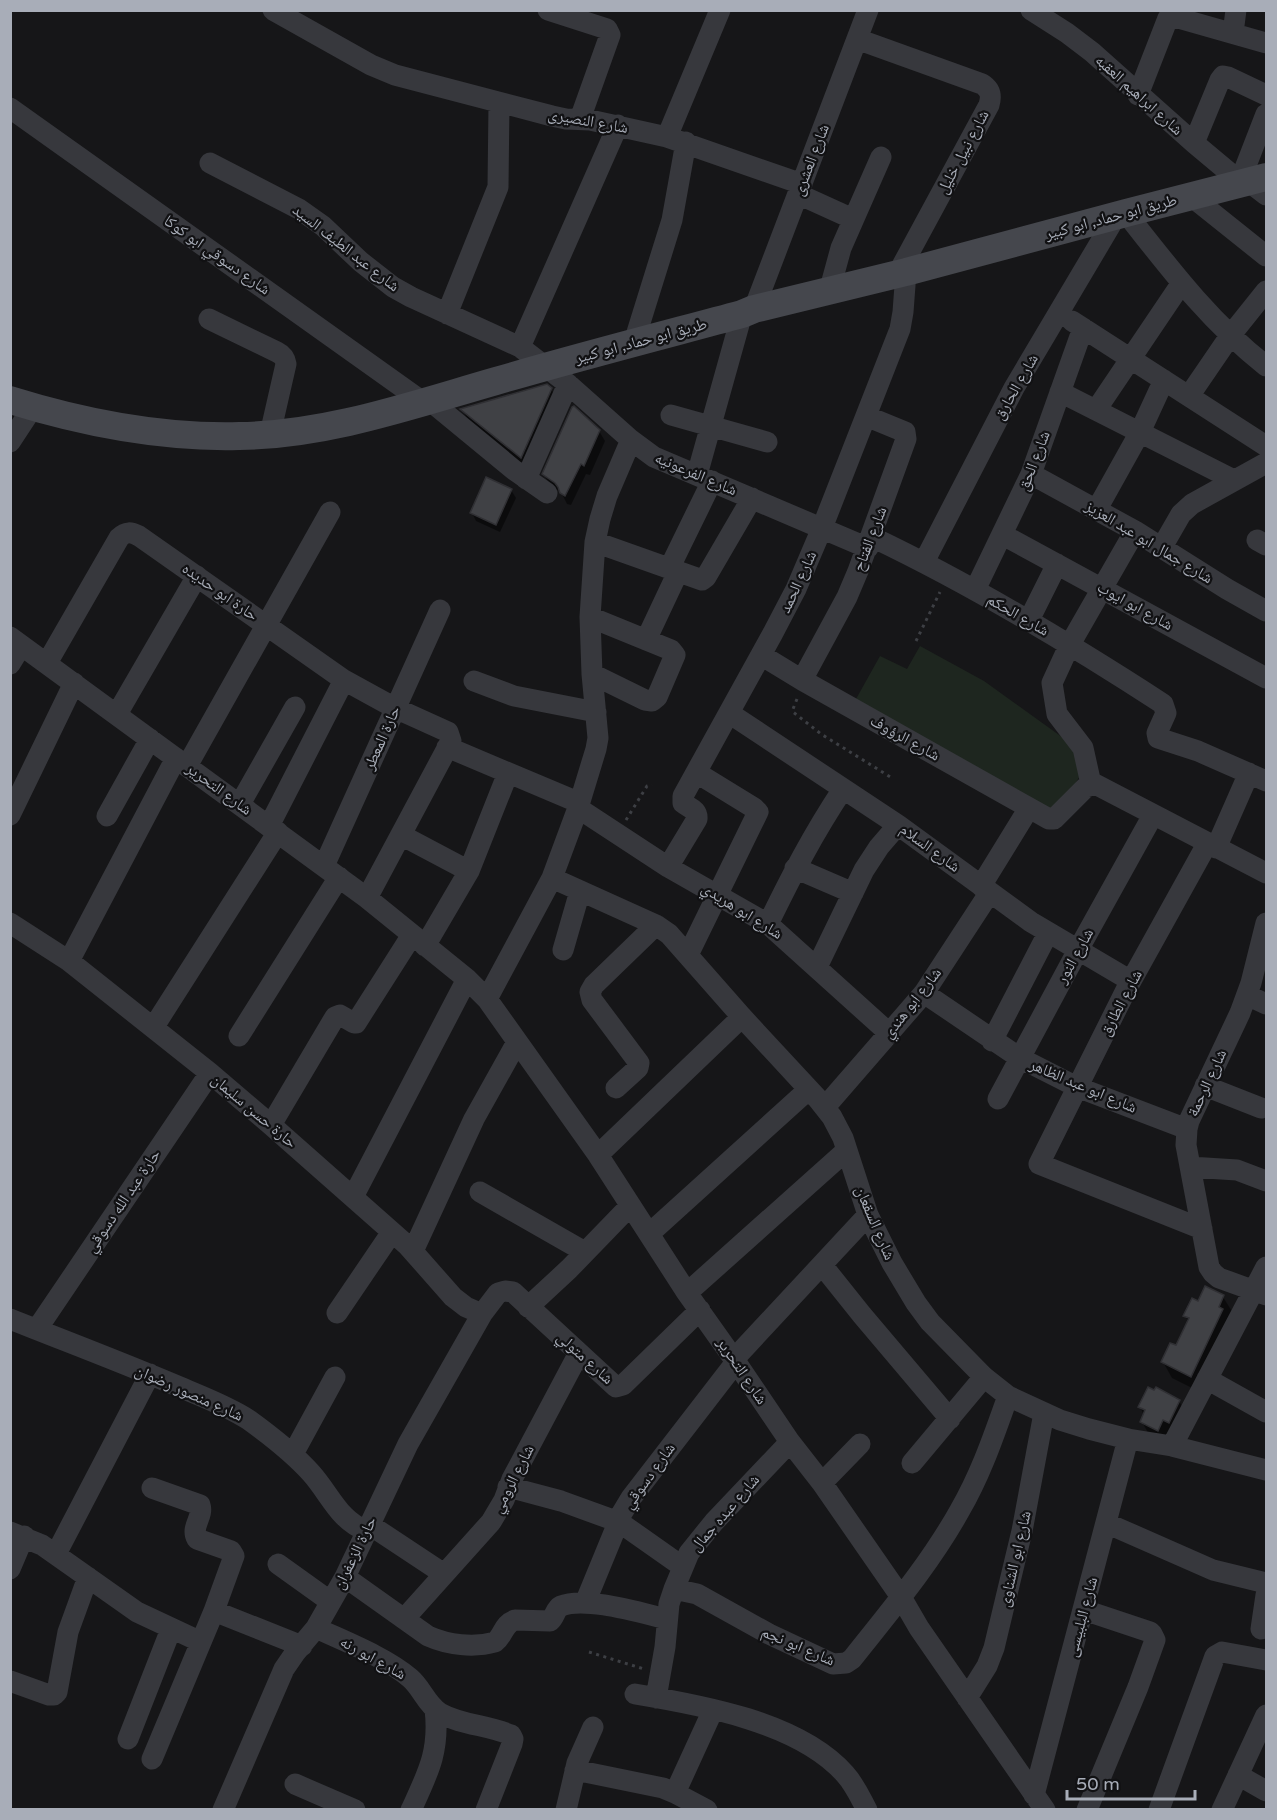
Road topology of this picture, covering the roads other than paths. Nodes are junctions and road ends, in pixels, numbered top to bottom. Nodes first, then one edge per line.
1 (273, 10) edge
2 (548, 10) edge
3 (720, 10) edge
4 (868, 10) edge
5 (1031, 10) edge
6 (1236, 10) edge
7 (1173, 13) edge
8 (1233, 33) junction
9 (857, 39) junction
10 (1266, 43) edge
11 (1138, 95) junction
12 (1266, 95) edge
13 (499, 103) junction
14 (10, 108) edge
15 (1266, 114) edge
16 (580, 119) junction
17 (618, 125) junction
18 (676, 140) junction
19 (1194, 144) junction
20 (881, 158) dead end
21 (210, 163) dead end
22 (1253, 184) edge
23 (800, 189) junction
24 (1191, 196) junction
25 (1121, 215) junction
26 (853, 219) junction
27 (1266, 256) edge
28 (902, 274) junction
29 (1181, 284) junction
30 (1266, 291) edge
31 (829, 292) junction
32 (748, 312) junction
33 (1059, 313) junction
34 (447, 314) junction
35 (209, 319) dead end
36 (1083, 328) junction
37 (1230, 336) junction
38 (634, 342) junction
39 (520, 347) junction
40 (1130, 358) junction
41 (545, 366) junction
42 (1266, 366) edge
43 (1164, 380) junction
44 (568, 384) junction
45 (1060, 392) junction
46 (1189, 396) junction
47 (426, 401) junction
48 (22, 404) edge
49 (1096, 410) junction
50 (670, 415) dead end
51 (866, 416) junction
52 (712, 426) junction
53 (1140, 432) junction
54 (270, 434) junction
55 (631, 440) junction
56 (1264, 441) edge
57 (10, 442) edge
58 (766, 442) dead end
59 (1266, 463) edge
60 (1030, 474) junction
61 (704, 478) junction
62 (526, 479) junction
63 (1234, 480) junction
64 (547, 493) dead end
65 (752, 498) junction
66 (1096, 509) junction
67 (330, 512) dead end
68 (822, 528) junction
69 (1136, 531) junction
70 (1003, 535) junction
71 (595, 542) junction
72 (870, 543) junction
73 (1162, 547) junction
74 (924, 562) junction
75 (1057, 564) junction
76 (673, 570) junction
77 (197, 576) junction
78 (1103, 589) junction
79 (975, 590) junction
80 (440, 610) dead end
81 (1266, 611) edge
82 (590, 617) junction
83 (1029, 620) junction
84 (266, 625) junction
85 (646, 640) junction
86 (1070, 646) junction
87 (14, 649) edge
88 (761, 655) junction
89 (47, 663) junction
90 (592, 674) junction
91 (1266, 678) edge
92 (344, 680) junction
93 (803, 680) junction
94 (474, 681) dead end
95 (74, 683) junction
96 (296, 707) dead end
97 (395, 708) junction
98 (596, 712) junction
99 (729, 713) junction
100 (117, 714) junction
101 (150, 739) junction
102 (446, 739) junction
103 (182, 762) junction
104 (508, 773) junction
105 (697, 773) junction
106 (1257, 777) edge
107 (1090, 784) junction
108 (843, 789) junction
109 (240, 804) junction
110 (579, 806) junction
111 (1029, 808) junction
112 (1153, 814) junction
113 (10, 815) edge
114 (107, 816) dead end
115 (898, 825) junction
116 (274, 829) junction
117 (400, 835) junction
118 (1212, 846) junction
119 (668, 867) junction
120 (795, 868) junction
121 (469, 871) junction
122 (331, 872) junction
123 (1266, 873) edge
124 (552, 878) junction
125 (986, 889) junction
126 (580, 891) junction
127 (853, 893) junction
128 (718, 895) junction
129 (367, 898) junction
130 (10, 923) edge
131 (1266, 923) edge
132 (768, 924) junction
133 (656, 925) junction
134 (1048, 933) junction
135 (419, 940) junction
136 (563, 950) dead end
137 (1077, 950) junction
138 (688, 955) junction
139 (69, 961) junction
140 (817, 967) junction
141 (467, 979) junction
142 (1131, 981) junction
143 (924, 993) junction
144 (1247, 995) junction
145 (487, 999) junction
146 (1266, 1004) edge
147 (742, 1017) junction
148 (153, 1028) junction
149 (890, 1034) junction
150 (238, 1036) dead end
151 (992, 1041) junction
152 (517, 1042) junction
153 (1020, 1058) junction
154 (210, 1074) junction
155 (1205, 1086) junction
156 (1077, 1087) junction
157 (616, 1088) dead end
158 (808, 1090) junction
159 (998, 1099) dead end
160 (825, 1107) junction
161 (1261, 1108) dead end
162 (271, 1125) junction
163 (1187, 1129) junction
164 (847, 1150) junction
165 (598, 1155) junction
166 (1190, 1167) junction
167 (1266, 1181) edge
168 (480, 1192) dead end
169 (353, 1197) junction
170 (630, 1206) junction
171 (868, 1215) junction
172 (1202, 1229) junction
173 (392, 1232) junction
174 (649, 1234) junction
175 (413, 1251) junction
176 (585, 1252) junction
177 (822, 1265) junction
178 (1266, 1267) edge
179 (687, 1293) junction
180 (1260, 1293) edge
181 (488, 1306) junction
182 (528, 1306) junction
183 (700, 1310) junction
184 (337, 1313) dead end
185 (10, 1319) edge
186 (37, 1329) junction
187 (579, 1353) junction
188 (735, 1360) junction
189 (150, 1374) junction
190 (335, 1377) dead end
191 (984, 1377) junction
192 (1207, 1379) junction
193 (1008, 1396) junction
194 (1266, 1412) edge
195 (1044, 1413) junction
196 (950, 1419) junction
197 (1128, 1439) junction
198 (790, 1442) junction
199 (860, 1444) dead end
200 (1172, 1446) junction
201 (292, 1454) junction
202 (912, 1463) dead end
203 (1266, 1470) edge
204 (822, 1484) junction
205 (508, 1487) junction
206 (152, 1488) dead end
207 (618, 1522) junction
208 (1107, 1524) junction
209 (368, 1528) junction
210 (17, 1534) edge
211 (56, 1554) junction
212 (278, 1564) dead end
213 (683, 1567) junction
214 (10, 1569) edge
215 (444, 1574) junction
216 (88, 1577) junction
217 (345, 1577) junction
218 (1266, 1583) edge
219 (674, 1589) junction
220 (1266, 1595) edge
221 (901, 1597) junction
222 (331, 1602) junction
223 (585, 1603) junction
224 (1084, 1610) junction
225 (214, 1611) junction
226 (404, 1619) junction
227 (667, 1619) junction
228 (316, 1628) junction
229 (171, 1629) junction
230 (1261, 1629) dead end
231 (201, 1642) junction
232 (303, 1646) junction
233 (1266, 1660) edge
234 (10, 1681) edge
235 (635, 1695) dead end
236 (656, 1698) junction
237 (967, 1698) junction
238 (435, 1709) junction
239 (713, 1710) junction
240 (1266, 1714) edge
241 (593, 1727) dead end
242 (128, 1739) dead end
243 (152, 1760) dead end
244 (575, 1770) junction
245 (1238, 1775) junction
246 (295, 1784) dead end
247 (1266, 1791) edge
248 (675, 1793) junction
249 (1037, 1803) edge
250 (860, 1806) edge
251 (223, 1809) edge
252 (355, 1809) edge
253 (411, 1809) edge
254 (486, 1809) edge
255 (566, 1809) edge
256 (707, 1809) edge
257 (1086, 1809) edge
258 (1159, 1809) edge
259 (1222, 1809) edge

1 - 13 street, شارع النصيرى
2 - 16 street
3 - 18 street
4 - 9 street, شارع العشرى
5 - 11 street, شارع ابراهيم العقبه
6 - 8 street
7 - 8 street
7 - 11 street
8 - 10 street
9 - 23 street, شارع العشرى
9 - 28 street, شارع نبيل خليل
11 - 19 street, شارع ابراهيم العقبه
12 - 19 street
13 - 16 street, شارع النصيرى
13 - 34 street
14 - 47 street, شارع دسوقي ابو كوكا
15 - 22 street
16 - 17 street, شارع النصيرى
17 - 18 street, شارع النصيرى
17 - 39 street
18 - 23 street, شارع النصيرى
18 - 38 street
19 - 22 street, شارع ابراهيم العقبه
20 - 26 street
21 - 34 street, شارع عبد الطيف السيد
22 - 24 main road, طريق ابو حماد, ابو كبير
23 - 26 street, شارع النصيرى
23 - 32 street, شارع العشرى
24 - 25 main road, طريق ابو حماد, ابو كبير
24 - 27 street
25 - 28 main road, طريق ابو حماد, ابو كبير
25 - 29 street
25 - 33 street, شارع الحارق
26 - 31 street
28 - 31 main road, طريق ابو حماد, ابو كبير
28 - 51 street, شارع الحمد
29 - 37 street
29 - 40 street
30 - 37 street
31 - 32 main road, طريق ابو حماد, ابو كبير
32 - 38 main road, طريق ابو حماد, ابو كبير
32 - 52 street, شارع العشرى
33 - 36 street
33 - 74 street, شارع الحارق
34 - 39 street, شارع عبد الطيف السيد
35 - 54 street
36 - 40 street
36 - 45 street, شارع الحق
37 - 42 street
37 - 46 street
38 - 41 main road, طريق ابو حماد, ابو كبير
39 - 41 street, شارع عبد الطيف السيد
40 - 43 street
40 - 49 street
41 - 44 street, شارع الفرعونيه
41 - 47 main road, طريق ابو حماد, ابو كبير
43 - 46 street
43 - 53 street
44 - 55 street, شارع الفرعونيه
44 - 62 street
45 - 49 street
45 - 60 street, شارع الحق
46 - 56 street
47 - 54 main road, طريق ابو حماد, ابو كبير
47 - 62 street, شارع دسوقي ابو كوكا
48 - 54 main road, طريق ابو حماد, ابو كبير
48 - 57 street
49 - 53 street
50 - 52 street
51 - 68 street, شارع الحمد
51 - 72 street, شارع الفتاح
52 - 58 street
52 - 61 street, شارع العشرى
53 - 63 street
53 - 66 street
55 - 61 street, شارع الفرعونيه
55 - 71 street
59 - 63 street
60 - 66 street, شارع جمال ابو عبد العزيز
60 - 70 street, شارع الحق
61 - 65 street, شارع الفرعونيه
61 - 76 street, شارع العشرى
62 - 64 street, شارع دسوقي ابو كوكا
63 - 73 street
65 - 68 street, شارع الفرعونيه
65 - 76 street
66 - 69 street, شارع جمال ابو عبد العزيز
67 - 84 street
68 - 72 street, شارع الفرعونيه
68 - 88 street, شارع الحمد
69 - 73 street, شارع جمال ابو عبد العزيز
69 - 78 street
70 - 75 street, شارع ابو ايوب
70 - 79 street, شارع الحق
71 - 76 street
71 - 82 street
72 - 74 street, شارع الحكم
72 - 93 street, شارع الفتاح
73 - 81 street, شارع جمال ابو عبد العزيز
74 - 79 street, شارع الحكم
75 - 78 street, شارع ابو ايوب
75 - 83 street
76 - 85 street, شارع العشرى
77 - 84 street, حارة ابو حديده
77 - 89 street, حارة ابو حديده
77 - 100 street
78 - 86 street
78 - 91 street, شارع ابو ايوب
79 - 83 street, شارع الحكم
80 - 97 street, حارة المعطر
82 - 85 street
82 - 90 street
83 - 86 street, شارع الحكم
84 - 92 street, حارة ابو حديده
84 - 103 street
85 - 90 street
86 - 106 street, شارع الحكم
86 - 107 street
87 - 89 street, شارع التحرير
88 - 93 street, شارع الرؤوف
88 - 99 street, شارع الحمد
89 - 95 street, شارع التحرير
90 - 98 street
92 - 97 street, حارة ابو حديده
92 - 116 street
93 - 111 street, شارع الرؤوف
94 - 98 street
95 - 100 street, شارع التحرير
95 - 113 street
96 - 109 street
97 - 102 street, حارة ابو حديده
97 - 122 street, حارة المعطر
98 - 110 street
99 - 105 street, شارع الحمد
99 - 108 street, شارع السلام
100 - 101 street, شارع التحرير
101 - 103 street, شارع التحرير
101 - 114 street
102 - 104 street, حارة ابو حديده
102 - 117 street
103 - 109 street, شارع التحرير
103 - 139 street
104 - 110 street, شارع ابو هريدي
104 - 121 street
105 - 119 street, شارع الحمد
105 - 128 street
106 - 118 street, شارع الطارق
107 - 111 street, شارع الرؤوف
107 - 112 street
108 - 115 street, شارع السلام
108 - 120 street
109 - 116 street, شارع التحرير
110 - 119 street, شارع ابو هريدي
110 - 124 street
111 - 125 street, شارع ابو هندي
112 - 118 street
112 - 137 street, شارع النور
115 - 125 street, شارع السلام
115 - 127 street
116 - 122 street, شارع التحرير
116 - 148 street
117 - 121 street
117 - 129 street
118 - 123 street
118 - 142 street, شارع الطارق
119 - 128 street, شارع ابو هريدي
120 - 127 street
120 - 132 street
121 - 135 street
122 - 129 street, شارع التحرير
122 - 150 street, حارة المعطر
124 - 126 street, شارع السقعان
124 - 145 street
125 - 134 street, شارع السلام
125 - 143 street, شارع ابو هندي
126 - 133 street, شارع السقعان
126 - 136 street
127 - 140 street
128 - 132 street, شارع ابو هريدي
128 - 138 street
129 - 135 street, شارع التحرير
130 - 139 street, حارة حسن سليمان
131 - 144 street, شارع الرحمة
132 - 140 street, شارع ابو هريدي
133 - 138 street, شارع السقعان
133 - 157 street
134 - 137 street, شارع السلام
134 - 151 street
135 - 141 street, شارع التحرير
135 - 162 street
137 - 142 street, شارع السلام
137 - 153 street, شارع النور
138 - 147 street, شارع السقعان
139 - 148 street, حارة حسن سليمان
140 - 149 street, شارع ابو هريدي
141 - 145 street, شارع التحرير
141 - 169 street
142 - 156 street, شارع الطارق
143 - 149 street, شارع ابو هندي
143 - 151 street, شارع ابو عبد الظاهر
144 - 146 street
144 - 155 street, شارع الرحمة
145 - 152 street, شارع التحرير
147 - 158 street, شارع السقعان
147 - 165 street
148 - 154 street, حارة حسن سليمان
149 - 160 street, شارع ابو هندي
151 - 153 street, شارع ابو عبد الظاهر
152 - 165 street, شارع التحرير
152 - 175 street
153 - 156 street, شارع ابو عبد الظاهر
153 - 159 street, شارع النور
154 - 162 street, حارة حسن سليمان
154 - 186 street, حارة عبد الله دسوقي
155 - 161 street
155 - 163 street, شارع الرحمة
156 - 163 street, شارع ابو عبد الظاهر
156 - 172 street, شارع الطارق
158 - 160 street, شارع السقعان
158 - 174 street
160 - 164 street, شارع السقعان
162 - 169 street, حارة حسن سليمان
163 - 166 street, شارع الرحمة
164 - 171 street, شارع السقعان
164 - 179 street
165 - 170 street, شارع التحرير
166 - 167 street
166 - 172 street, شارع الرحمة
168 - 176 street
169 - 173 street, حارة حسن سليمان
170 - 174 street, شارع التحرير
170 - 176 street
171 - 177 street, شارع دسوقي
171 - 191 street, شارع السقعان
172 - 180 street, شارع الرحمة
173 - 175 street, حارة حسن سليمان
173 - 184 street
174 - 179 street, شارع التحرير
175 - 181 street, حارة حسن سليمان
176 - 182 street
177 - 188 street, شارع دسوقي
177 - 196 street
178 - 180 street
179 - 183 street, شارع التحرير
180 - 192 street
181 - 182 street, شارع متولي
181 - 209 street, حارة الزعفران
182 - 187 street, شارع متولي
183 - 187 street, شارع متولي
183 - 188 street, شارع التحرير
185 - 186 street, شارع منصور رضوان
186 - 189 street, شارع منصور رضوان
187 - 205 street, شارع الرومي
188 - 198 street, شارع التحرير
188 - 207 street, شارع دسوقي
189 - 201 street, شارع منصور رضوان
189 - 211 street
190 - 201 street
191 - 193 street, شارع السقعان
191 - 196 street
192 - 194 street
192 - 200 street
193 - 195 street, شارع السقعان
193 - 221 street
195 - 197 street, شارع السقعان
195 - 237 street, شارع ابو الشناوى
196 - 202 street
197 - 200 street, شارع السقعان
197 - 208 street, شارع البلبيسى
198 - 204 street, شارع التحرير
198 - 213 street, شارع عبده جمال
199 - 204 street
200 - 203 street, شارع السقعان
201 - 209 street, شارع منصور رضوان
204 - 221 street, شارع التحرير
205 - 207 street
205 - 215 street, شارع الرومي
206 - 225 street
207 - 213 street
207 - 223 street, شارع دسوقي
208 - 218 street
208 - 224 street, شارع البلبيسى
209 - 215 street, شارع منصور رضوان
209 - 217 street, حارة الزعفران
210 - 211 street
210 - 214 street
211 - 216 street
212 - 222 street
213 - 219 street, شارع عبده جمال
215 - 226 street, شارع الرومي
216 - 229 street
216 - 234 street
217 - 222 street, حارة الزعفران
217 - 226 street
219 - 221 street, شارع ابو نجم
219 - 227 street, شارع عبده جمال
220 - 230 street
221 - 237 street, شارع التحرير
222 - 228 street, حارة الزعفران
223 - 226 street
223 - 227 street
224 - 249 street, شارع البلبيسى
224 - 257 street
225 - 231 street
225 - 232 street
227 - 236 street, شارع عبده جمال
228 - 232 street, حارة الزعفران
228 - 238 street, شارع ابو رنه
229 - 231 street
229 - 242 street
231 - 243 street
232 - 251 street, حارة الزعفران
233 - 258 street
235 - 236 street
236 - 239 street
237 - 249 street, شارع التحرير
238 - 253 street
238 - 254 street, شارع ابو رنه
239 - 248 street
239 - 250 street
240 - 245 street
241 - 244 street
244 - 248 street
244 - 255 street
245 - 247 street
245 - 259 street
246 - 252 street
248 - 256 street

